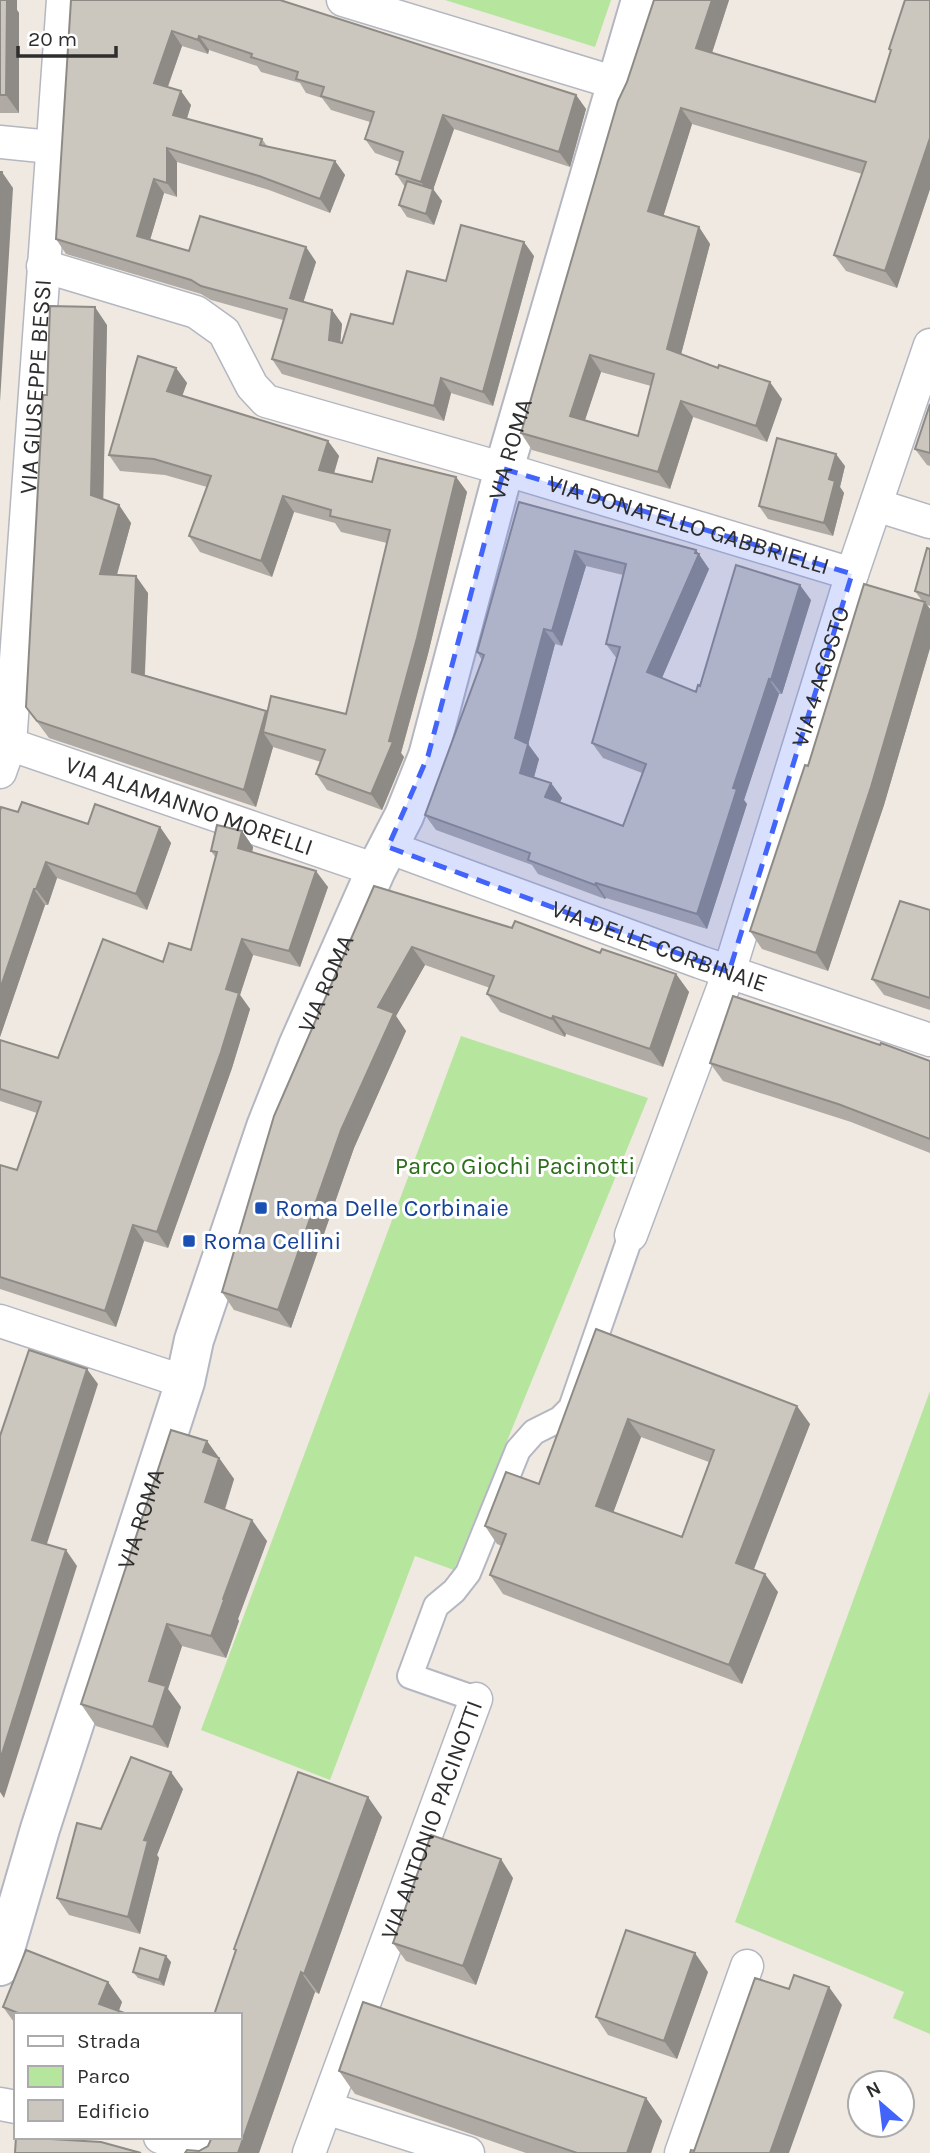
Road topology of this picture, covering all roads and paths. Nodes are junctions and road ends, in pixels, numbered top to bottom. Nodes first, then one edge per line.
1 (63, 0) edge
2 (343, 0) edge
3 (641, 0) edge
4 (616, 83) junction
5 (0, 142) edge
6 (51, 148) junction
7 (43, 266) junction
8 (930, 345) edge
9 (504, 470) junction
10 (876, 505) junction
11 (930, 522) edge
12 (852, 574) junction
13 (3, 752) edge
14 (382, 859) junction
15 (729, 972) junction
16 (930, 1040) edge
17 (631, 1235) joint
18 (0, 1321) edge
19 (185, 1382) junction
20 (476, 1699) joint
21 (0, 1966) edge
22 (747, 1966) dead end
23 (326, 2108) junction
24 (166, 2139) edge
25 (209, 2153) edge
26 (309, 2153) edge
27 (468, 2153) edge
28 (681, 2153) edge

1 - 6 street, VIA GIUSEPPE BESSI
2 - 4 street
3 - 4 main road, VIA ROMA
4 - 9 main road, VIA ROMA
5 - 6 street
6 - 7 street, VIA GIUSEPPE BESSI
7 - 9 street, VIA DONATELLO GABBRIELLI
7 - 13 street, VIA GIUSEPPE BESSI
8 - 10 street, VIA 4 AGOSTO
9 - 12 street, VIA DONATELLO GABBRIELLI
9 - 14 main road, VIA ROMA
10 - 11 street
10 - 12 street, VIA 4 AGOSTO
12 - 15 street, VIA 4 AGOSTO
13 - 14 street, VIA ALAMANNO MORELLI
14 - 15 street, VIA DELLE CORBINAIE
14 - 19 main road, VIA ROMA
15 - 16 street, VIA DELLE CORBINAIE
15 - 17 street, VIA ANTONIO PACINOTTI
17 - 20 street, VIA ANTONIO PACINOTTI
18 - 19 street
19 - 21 main road, VIA ROMA
20 - 23 street, VIA ANTONIO PACINOTTI
22 - 28 street
23 - 26 street, VIA ANTONIO PACINOTTI
23 - 27 street
24 - 25 street

